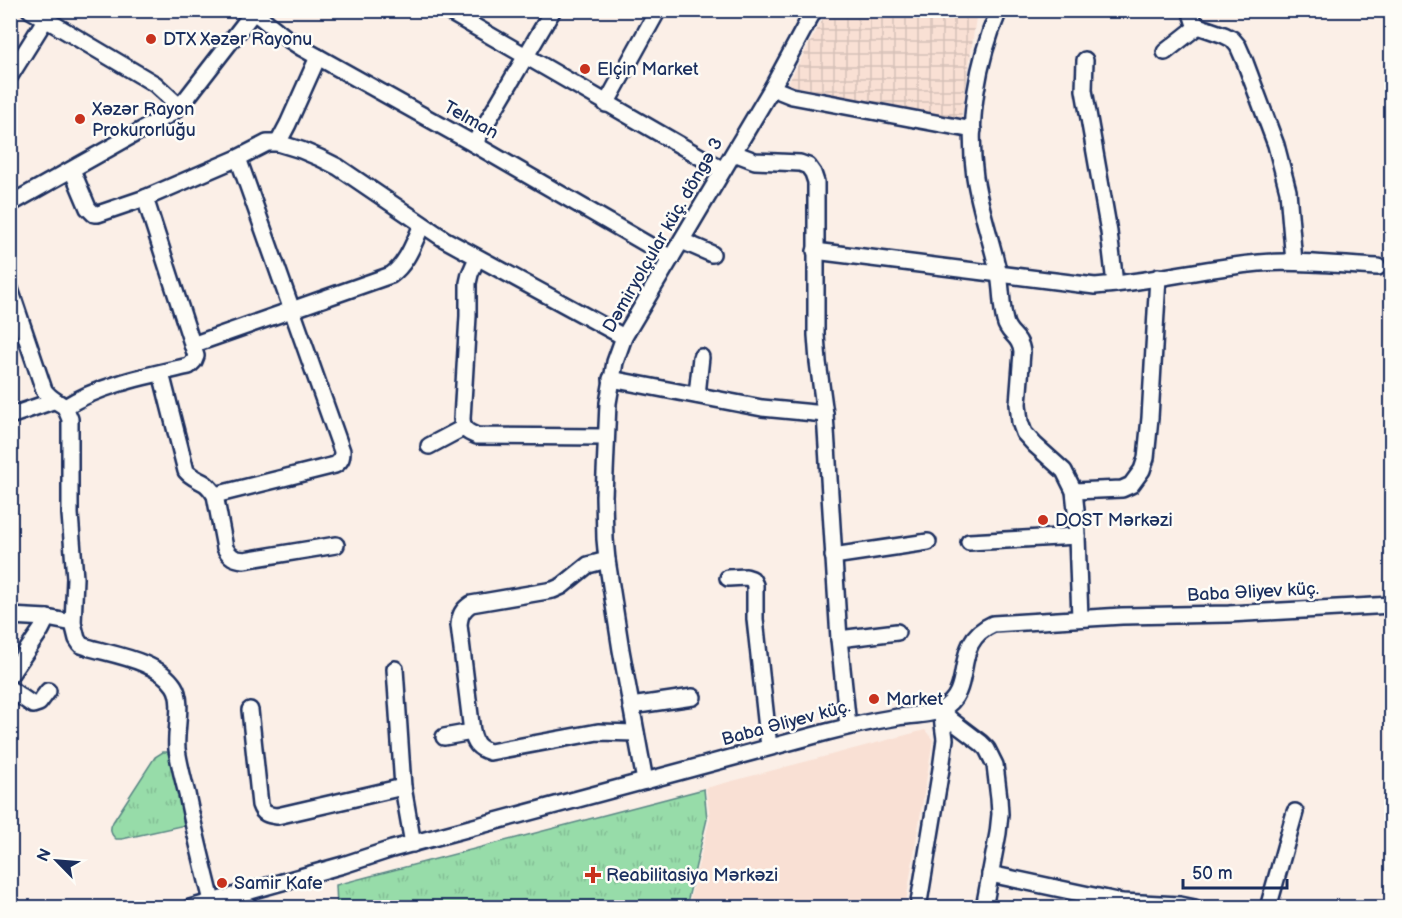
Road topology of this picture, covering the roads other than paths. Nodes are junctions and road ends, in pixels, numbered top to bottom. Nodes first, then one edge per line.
1 (30, 10) edge
2 (553, 10) edge
3 (658, 10) edge
4 (814, 10) edge
5 (999, 10) edge
6 (1190, 10) edge
7 (254, 11) edge
8 (447, 11) edge
9 (45, 20) junction
10 (1198, 26) junction
11 (1165, 52) dead end
12 (527, 56) junction
13 (318, 57) junction
14 (1085, 60) dead end
15 (10, 76) edge
16 (771, 88) junction
17 (606, 104) junction
18 (179, 106) junction
19 (973, 130) junction
20 (278, 143) junction
21 (474, 144) junction
22 (734, 153) junction
23 (238, 158) junction
24 (72, 170) junction
25 (723, 170) junction
26 (145, 198) junction
27 (10, 204) edge
28 (422, 225) junction
29 (682, 241) junction
30 (815, 251) junction
31 (712, 254) dead end
32 (477, 258) junction
33 (671, 258) junction
34 (1294, 262) junction
35 (1378, 267) dead end
36 (999, 274) junction
37 (1158, 277) junction
38 (1115, 284) junction
39 (10, 289) edge
40 (291, 310) junction
41 (624, 337) junction
42 (192, 345) junction
43 (701, 357) dead end
44 (161, 373) junction
45 (611, 379) junction
46 (697, 395) junction
47 (59, 404) junction
48 (825, 414) junction
49 (10, 416) edge
50 (463, 428) junction
51 (605, 437) junction
52 (429, 446) dead end
53 (1074, 491) junction
54 (215, 495) junction
55 (1077, 536) junction
56 (928, 542) dead end
57 (969, 542) dead end
58 (336, 545) dead end
59 (833, 556) junction
60 (607, 560) junction
61 (728, 578) dead end
62 (1392, 605) edge
63 (10, 616) edge
64 (47, 618) junction
65 (1080, 618) junction
66 (72, 623) junction
67 (897, 632) dead end
68 (839, 639) junction
69 (395, 669) dead end
70 (10, 675) edge
71 (10, 689) edge
72 (48, 691) dead end
73 (693, 698) dead end
74 (631, 706) junction
75 (250, 710) dead end
76 (941, 710) junction
77 (848, 726) junction
78 (472, 732) junction
79 (636, 733) junction
80 (444, 737) dead end
81 (769, 747) junction
82 (645, 781) junction
83 (403, 787) junction
84 (1295, 812) dead end
85 (413, 844) junction
86 (990, 874) junction
87 (212, 901) junction
88 (190, 908) edge
89 (918, 908) edge
90 (984, 908) edge
91 (1195, 908) edge
92 (1268, 908) edge

1 - 9 street
2 - 12 street
3 - 17 street
4 - 16 street, Dəmiryolçular küç. döngə 3
5 - 19 street
6 - 10 street
7 - 13 street, Telman
7 - 18 street
8 - 12 street
9 - 15 street
9 - 18 street
10 - 11 street
10 - 34 street
12 - 17 street
12 - 21 street
13 - 20 street
13 - 21 street, Telman
14 - 38 street
16 - 19 street
16 - 22 street, Dəmiryolçular küç. döngə 3
17 - 25 street
18 - 24 street
19 - 36 street
20 - 23 street
20 - 28 street
21 - 33 street, Telman
22 - 25 street, Dəmiryolçular küç. döngə 3
22 - 30 street
23 - 26 street
23 - 40 street
24 - 26 street
24 - 27 street
25 - 29 street, Dəmiryolçular küç. döngə 3
26 - 42 street
28 - 32 street
28 - 40 street
29 - 31 street
29 - 33 street, Dəmiryolçular küç. döngə 3
30 - 36 street
30 - 48 street
32 - 41 street
32 - 50 street
33 - 41 street, Dəmiryolçular küç. döngə 3
34 - 35 street
34 - 37 street
36 - 38 street
36 - 53 street
37 - 38 street
37 - 53 street
39 - 47 street
40 - 42 street
40 - 54 street
41 - 45 street, Dəmiryolçular küç. döngə 3
42 - 44 street
43 - 46 street
44 - 47 street
44 - 54 street
45 - 46 street
45 - 51 street, Dəmiryolçular küç. döngə 3
46 - 48 street
47 - 49 street
47 - 66 street
48 - 59 street
50 - 51 street
50 - 52 street
51 - 60 street, Dəmiryolçular küç. döngə 3
53 - 55 street
54 - 58 street
55 - 57 street
55 - 65 street
56 - 59 street
59 - 68 street
60 - 74 street, Dəmiryolçular küç. döngə 3
60 - 78 street
61 - 81 street
62 - 65 street, Baba Əliyev küç.
63 - 64 street
64 - 66 street
64 - 70 street
65 - 76 street, Baba Əliyev küç.
66 - 87 street
67 - 68 street
68 - 77 street
69 - 83 street
71 - 72 street
73 - 74 street
74 - 79 street, Dəmiryolçular küç. döngə 3
75 - 83 street
76 - 77 street, Baba Əliyev küç.
76 - 86 street
76 - 89 street
77 - 81 street, Baba Əliyev küç.
78 - 79 street
78 - 80 street
79 - 82 street, Dəmiryolçular küç. döngə 3
81 - 82 street, Baba Əliyev küç.
82 - 85 street, Baba Əliyev küç.
83 - 85 street
84 - 92 street
85 - 87 street, Baba Əliyev küç.
86 - 90 street
86 - 91 street
87 - 88 street, Baba Əliyev küç.

